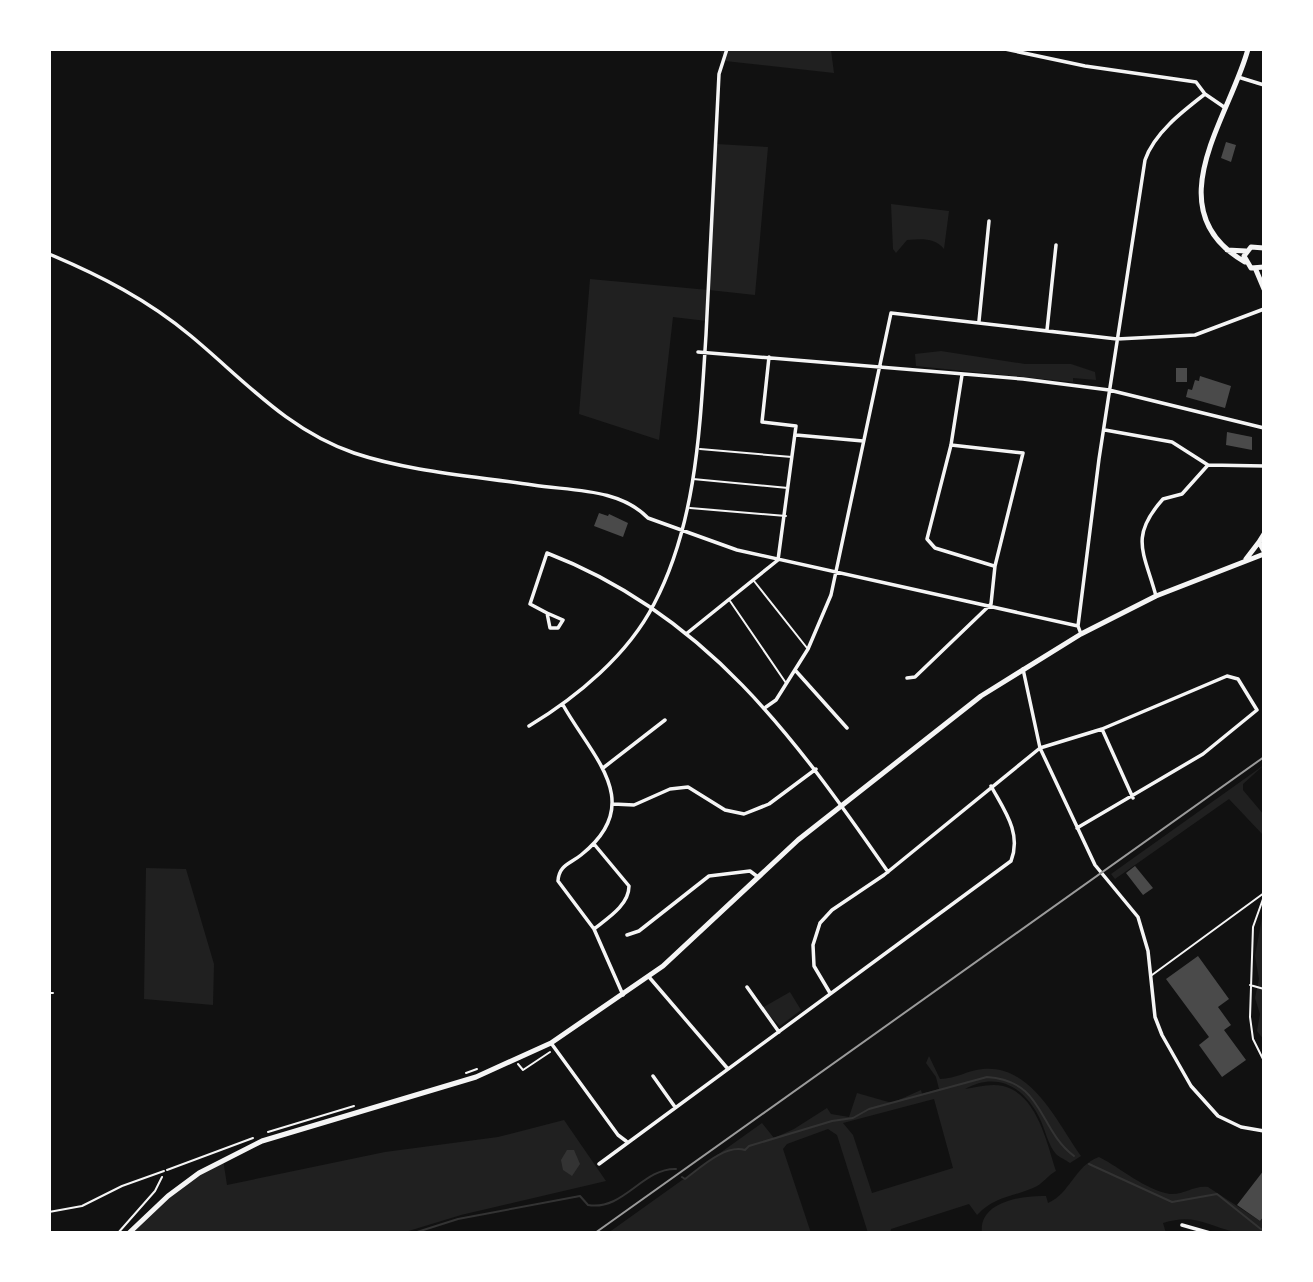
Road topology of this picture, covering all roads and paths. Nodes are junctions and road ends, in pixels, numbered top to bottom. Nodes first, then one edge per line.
1 (727, 49) edge
2 (1005, 49) edge
3 (1248, 49) edge
4 (1238, 77) junction
5 (1264, 85) edge
6 (1205, 94) junction
7 (1224, 107) junction
8 (989, 221) dead end
9 (1056, 245) dead end
10 (1264, 248) edge
11 (1227, 250) junction
12 (1246, 251) junction
13 (49, 254) edge
14 (1245, 262) junction
15 (1264, 267) edge
16 (1256, 270) junction
17 (1264, 273) edge
18 (1264, 287) edge
19 (1264, 309) edge
20 (979, 321) junction
21 (1047, 330) junction
22 (1117, 339) junction
23 (698, 352) dead end
24 (705, 352) junction
25 (769, 357) junction
26 (881, 367) junction
27 (962, 374) junction
28 (1109, 390) junction
29 (1264, 428) edge
30 (1105, 430) junction
31 (796, 435) junction
32 (864, 441) junction
33 (951, 445) junction
34 (697, 449) junction
35 (793, 457) junction
36 (1208, 465) junction
37 (1264, 466) edge
38 (693, 479) junction
39 (789, 488) junction
40 (689, 508) junction
41 (786, 516) junction
42 (683, 532) junction
43 (1264, 534) edge
44 (1259, 542) junction
45 (1264, 553) edge
46 (1245, 559) junction
47 (778, 560) junction
48 (995, 566) junction
49 (837, 572) junction
50 (754, 580) junction
51 (1156, 596) junction
52 (729, 599) junction
53 (991, 604) junction
54 (653, 607) junction
55 (547, 612) junction
56 (1078, 626) junction
57 (686, 634) junction
58 (1081, 634) junction
59 (808, 649) junction
60 (1023, 669) junction
61 (795, 670) junction
62 (907, 678) dead end
63 (786, 684) junction
64 (563, 705) junction
65 (766, 707) junction
66 (665, 720) dead end
67 (529, 726) dead end
68 (847, 728) dead end
69 (1102, 729) junction
70 (1040, 748) junction
71 (603, 768) junction
72 (816, 769) junction
73 (991, 786) junction
74 (1133, 798) junction
75 (613, 804) junction
76 (841, 805) junction
77 (1077, 828) junction
78 (594, 844) junction
79 (888, 872) junction
80 (760, 878) junction
81 (1264, 895) edge
82 (594, 929) junction
83 (627, 935) dead end
84 (1151, 975) junction
85 (649, 977) junction
86 (1250, 985) junction
87 (747, 987) dead end
88 (1264, 989) edge
89 (830, 993) junction
90 (624, 996) junction
91 (779, 1032) junction
92 (553, 1046) junction
93 (517, 1062) junction
94 (728, 1069) junction
95 (653, 1076) dead end
96 (1264, 1089) edge
97 (675, 1107) junction
98 (1264, 1131) edge
99 (626, 1141) junction
100 (208, 1153) dead end
101 (598, 1164) dead end
102 (164, 1171) junction
103 (49, 1212) edge
104 (1182, 1225) dead end
105 (118, 1233) edge
106 (129, 1233) edge
107 (1210, 1233) edge

1 - 24 street
2 - 6 street
3 - 4 main road
4 - 5 street
4 - 7 main road
6 - 7 street
6 - 22 street
7 - 11 main road
8 - 20 street
9 - 21 street
10 - 12 main road
11 - 12 main road
11 - 14 main road
12 - 14 main road
13 - 42 street
14 - 16 main road
15 - 16 main road
16 - 18 main road
17 - 18 main road
19 - 22 street
20 - 21 street
20 - 26 street
21 - 22 street
22 - 28 street
23 - 24 street
24 - 25 street
24 - 34 street
25 - 26 street
25 - 31 street
26 - 27 street
26 - 32 street
27 - 28 street
27 - 33 street
28 - 29 street
28 - 30 street
30 - 36 street
30 - 56 street
31 - 32 street
31 - 35 street
32 - 49 street
33 - 48 street
33 - 48 street
34 - 35 lane
34 - 38 street
35 - 39 street
36 - 37 street
36 - 51 street
38 - 39 lane
38 - 40 street
39 - 41 street
40 - 41 lane
40 - 42 street
41 - 47 street
42 - 47 street
42 - 54 street
43 - 44 main road
44 - 45 main road
44 - 46 main road
45 - 46 main road
46 - 51 main road
47 - 49 street
47 - 50 street
48 - 53 street
49 - 53 street
49 - 59 street
50 - 52 street
50 - 59 lane
51 - 58 main road
52 - 57 street
52 - 63 lane
53 - 56 street
53 - 62 street
54 - 55 street
54 - 57 street
54 - 64 street
55 - 55 street
56 - 58 street
57 - 65 street
58 - 60 main road
59 - 61 street
60 - 70 street
60 - 76 main road
61 - 63 street
61 - 68 street
63 - 65 street
64 - 67 street
64 - 71 street
65 - 72 street
66 - 71 street
69 - 70 street
69 - 74 street
69 - 74 street
70 - 73 street
70 - 77 street
71 - 75 street
72 - 75 street
72 - 76 street
73 - 79 street
73 - 89 street
74 - 77 street
75 - 78 street
76 - 79 street
76 - 80 main road
77 - 84 street
78 - 82 street
78 - 82 street
79 - 89 street
80 - 83 street
80 - 85 main road
81 - 84 lane
81 - 86 path
82 - 90 street
84 - 98 street
85 - 90 main road
85 - 94 street
86 - 88 path
86 - 96 path
87 - 91 street
89 - 91 street
90 - 92 main road
91 - 94 street
92 - 93 main road
92 - 93 path
92 - 99 street
93 - 106 main road
94 - 97 street
95 - 97 street
97 - 99 street
99 - 101 street
100 - 102 path
102 - 103 lane
102 - 105 path
104 - 107 street

